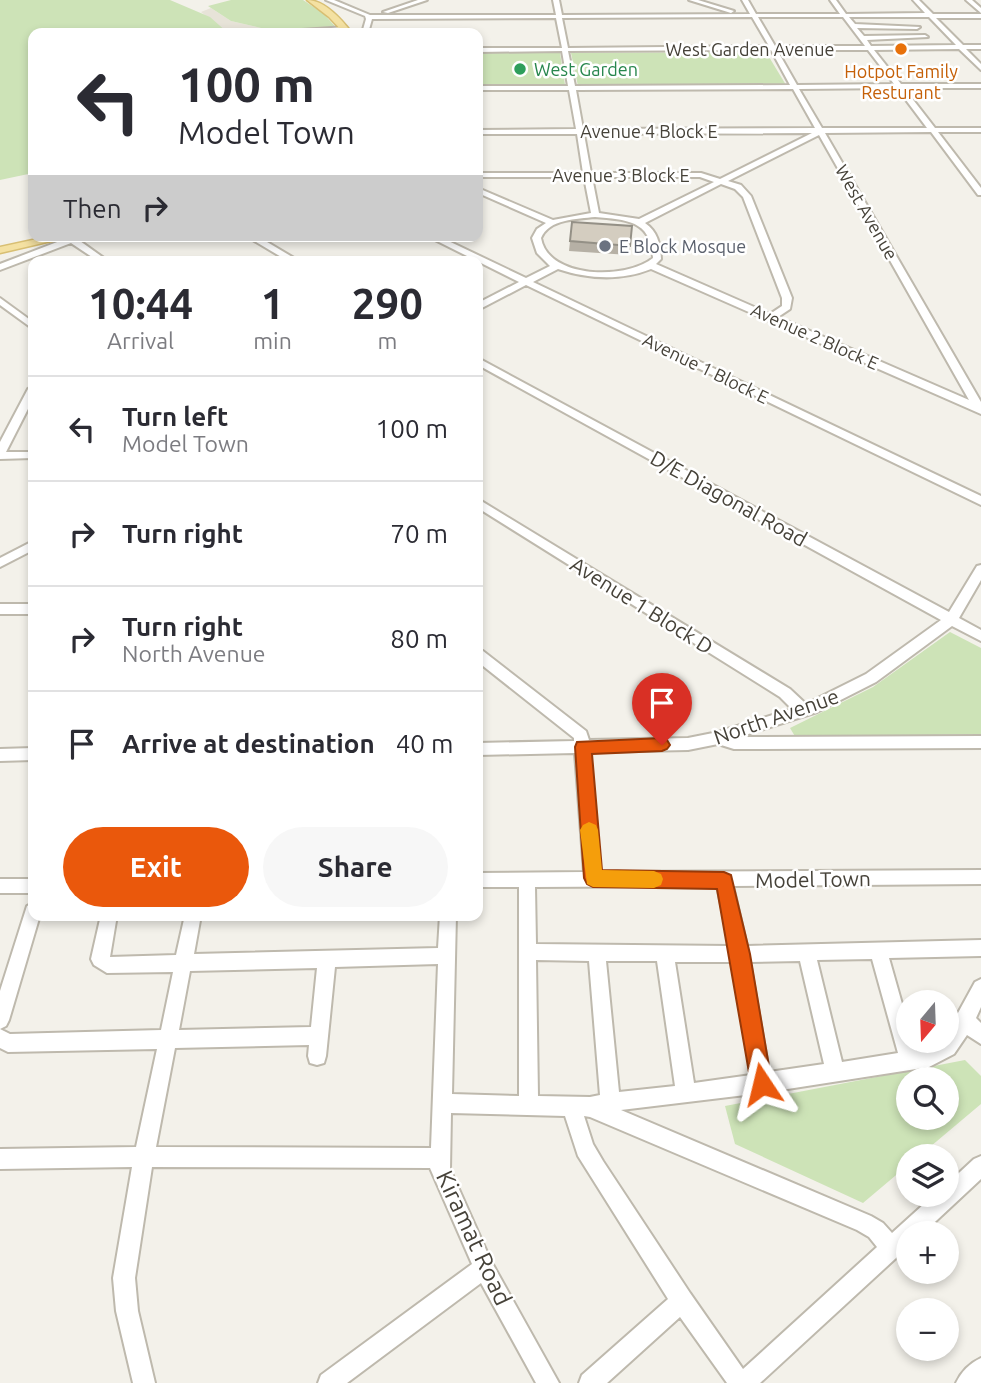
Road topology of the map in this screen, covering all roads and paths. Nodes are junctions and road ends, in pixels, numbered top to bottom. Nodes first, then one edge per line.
1 (311, 0) edge
2 (320, 0) edge
3 (329, 0) edge
4 (424, 0) edge
5 (556, 0) edge
6 (692, 0) edge
7 (745, 0) edge
8 (833, 0) edge
9 (916, 0) edge
10 (970, 1) edge
11 (981, 1) edge
12 (981, 14) edge
13 (751, 15) junction
14 (845, 15) junction
15 (905, 15) junction
16 (931, 15) junction
17 (372, 16) junction
18 (560, 16) junction
19 (853, 26) junction
20 (344, 28) edge
21 (350, 28) edge
22 (367, 28) edge
23 (881, 32) junction
24 (921, 32) junction
25 (862, 38) junction
26 (934, 47) junction
27 (961, 47) junction
28 (981, 47) edge
29 (870, 48) junction
30 (565, 49) junction
31 (774, 49) junction
32 (483, 50) edge
33 (981, 68) edge
34 (981, 86) edge
35 (795, 87) junction
36 (900, 87) junction
37 (483, 88) edge
38 (572, 88) junction
39 (981, 130) edge
40 (581, 131) junction
41 (821, 131) junction
42 (933, 131) junction
43 (483, 132) edge
44 (483, 175) edge
45 (588, 175) junction
46 (721, 181) junction
47 (483, 192) edge
48 (981, 193) edge
49 (596, 215) junction
50 (552, 222) junction
51 (640, 222) junction
52 (28, 242) edge
53 (40, 242) edge
54 (57, 242) edge
55 (76, 242) edge
56 (261, 242) edge
57 (444, 242) edge
58 (0, 249) edge
59 (96, 256) edge
60 (286, 256) edge
61 (473, 256) edge
62 (483, 261) edge
63 (650, 265) junction
64 (557, 266) junction
65 (0, 267) edge
66 (526, 281) junction
67 (0, 301) edge
68 (483, 304) edge
69 (772, 317) junction
70 (28, 322) edge
71 (483, 364) edge
72 (28, 399) edge
73 (979, 404) edge
74 (0, 454) edge
75 (28, 455) edge
76 (981, 501) edge
77 (483, 506) edge
78 (28, 548) edge
79 (0, 563) edge
80 (981, 569) edge
81 (0, 609) edge
82 (28, 609) edge
83 (951, 620) junction
84 (981, 636) edge
85 (483, 660) edge
86 (804, 710) junction
87 (718, 738) junction
88 (981, 742) edge
89 (583, 747) junction
90 (483, 749) edge
91 (28, 754) edge
92 (0, 755) edge
93 (981, 877) edge
94 (593, 878) junction
95 (483, 880) edge
96 (527, 880) junction
97 (724, 881) junction
98 (0, 886) edge
99 (28, 886) edge
100 (30, 921) edge
101 (107, 921) edge
102 (191, 921) edge
103 (448, 921) edge
104 (981, 948) edge
105 (878, 950) junction
106 (806, 951) junction
107 (526, 952) junction
108 (597, 953) junction
109 (665, 954) junction
110 (740, 954) junction
111 (447, 957) junction
112 (327, 959) junction
113 (184, 962) junction
114 (981, 988) edge
115 (0, 1020) edge
116 (965, 1021) junction
117 (981, 1035) edge
118 (319, 1036) junction
119 (0, 1038) edge
120 (167, 1041) junction
121 (317, 1056) dead end
122 (909, 1059) junction
123 (835, 1070) junction
124 (762, 1084) junction
125 (686, 1094) junction
126 (610, 1102) junction
127 (441, 1103) junction
128 (529, 1104) junction
129 (580, 1107) junction
130 (144, 1157) junction
131 (439, 1158) junction
132 (0, 1159) edge
133 (981, 1166) edge
134 (891, 1247) junction
135 (484, 1268) junction
136 (682, 1301) junction
137 (981, 1369) edge
138 (144, 1383) edge
139 (329, 1383) edge
140 (548, 1383) edge
141 (590, 1383) edge
142 (742, 1383) edge
143 (967, 1383) edge

1 - 20 main road
2 - 21 main road
3 - 17 street
4 - 17 street
5 - 18 street
6 - 13 street
7 - 13 street, West Avenue
8 - 14 street
9 - 16 street
10 - 11 street
10 - 12 street
12 - 16 street
13 - 14 street
13 - 18 street
13 - 31 street, West Avenue
14 - 15 street
14 - 19 street
15 - 16 street
15 - 24 street
16 - 27 street
17 - 18 street
17 - 22 street
18 - 30 street
19 - 23 street
19 - 25 street
23 - 24 street
23 - 24 street
23 - 25 street
24 - 26 street
25 - 29 street
26 - 27 street, West Garden Avenue
26 - 29 street, West Garden Avenue
27 - 28 street, West Garden Avenue
27 - 33 street
29 - 31 street, West Garden Avenue
29 - 36 street
30 - 31 street, West Garden Avenue
30 - 32 street, West Garden Avenue
30 - 38 street
31 - 35 street, West Avenue
34 - 36 street, West Garden Avenue
35 - 36 street, West Garden Avenue
35 - 38 street, West Garden Avenue
35 - 41 street, West Avenue
36 - 42 street
37 - 38 street, West Garden Avenue
38 - 40 street
39 - 42 street, Avenue 4 Block E
40 - 41 street, Avenue 4 Block E
40 - 43 street, Avenue 4 Block E
40 - 45 street
41 - 42 street, Avenue 4 Block E
41 - 46 street
41 - 73 street, West Avenue
42 - 48 street
44 - 45 street, Avenue 3 Block E
45 - 46 street, Avenue 3 Block E
45 - 49 street
46 - 51 street
46 - 69 street, Avenue 3 Block E
47 - 50 street
49 - 50 street
49 - 51 street
50 - 64 street
51 - 63 street
52 - 58 main road
53 - 58 main road
54 - 65 street
55 - 59 street
56 - 60 street
57 - 61 street, Avenue 1 Block E
62 - 66 street, Avenue 1 Block E
63 - 64 street
63 - 69 street, Avenue 2 Block E
64 - 66 street
66 - 68 street
66 - 76 street, Avenue 1 Block E
67 - 70 street
69 - 73 street, Avenue 2 Block E
71 - 83 street, D/E Diagonal Road
72 - 74 street
74 - 75 street
77 - 86 street, Avenue 1 Block D
78 - 79 street
80 - 83 street, North Avenue
81 - 82 street
83 - 84 street, D/E Diagonal Road
83 - 86 street, North Avenue
85 - 89 street
86 - 87 street, North Avenue
87 - 88 street
87 - 89 street, North Avenue
89 - 90 street, North Avenue
89 - 94 street
91 - 92 street
93 - 97 street, Model Town
94 - 96 street, Model Town
94 - 97 street, Model Town
95 - 96 street, Model Town
96 - 107 street
97 - 110 street
98 - 99 street
100 - 115 street
101 - 113 street
102 - 113 street
103 - 111 street, Kiramat Road
104 - 105 street
105 - 106 street
105 - 122 street
106 - 110 street
106 - 123 street
107 - 108 street
107 - 128 street
108 - 109 street
108 - 126 street
109 - 110 street
109 - 125 street
110 - 124 street
111 - 112 street
111 - 127 street, Kiramat Road
112 - 113 street
112 - 118 street
113 - 120 street
114 - 116 street
116 - 117 street
116 - 122 street
118 - 120 street
118 - 121 street
119 - 120 street
120 - 130 street
122 - 123 street
123 - 124 street
124 - 125 street
125 - 126 street
126 - 129 street
127 - 128 street
127 - 131 street, Kiramat Road
128 - 129 street
129 - 134 street
129 - 136 street
130 - 131 street
130 - 132 street
130 - 138 street
131 - 135 street, Kiramat Road
133 - 134 street
134 - 142 street
135 - 139 street
135 - 140 street, Kiramat Road
136 - 141 street
136 - 142 street
137 - 143 street

